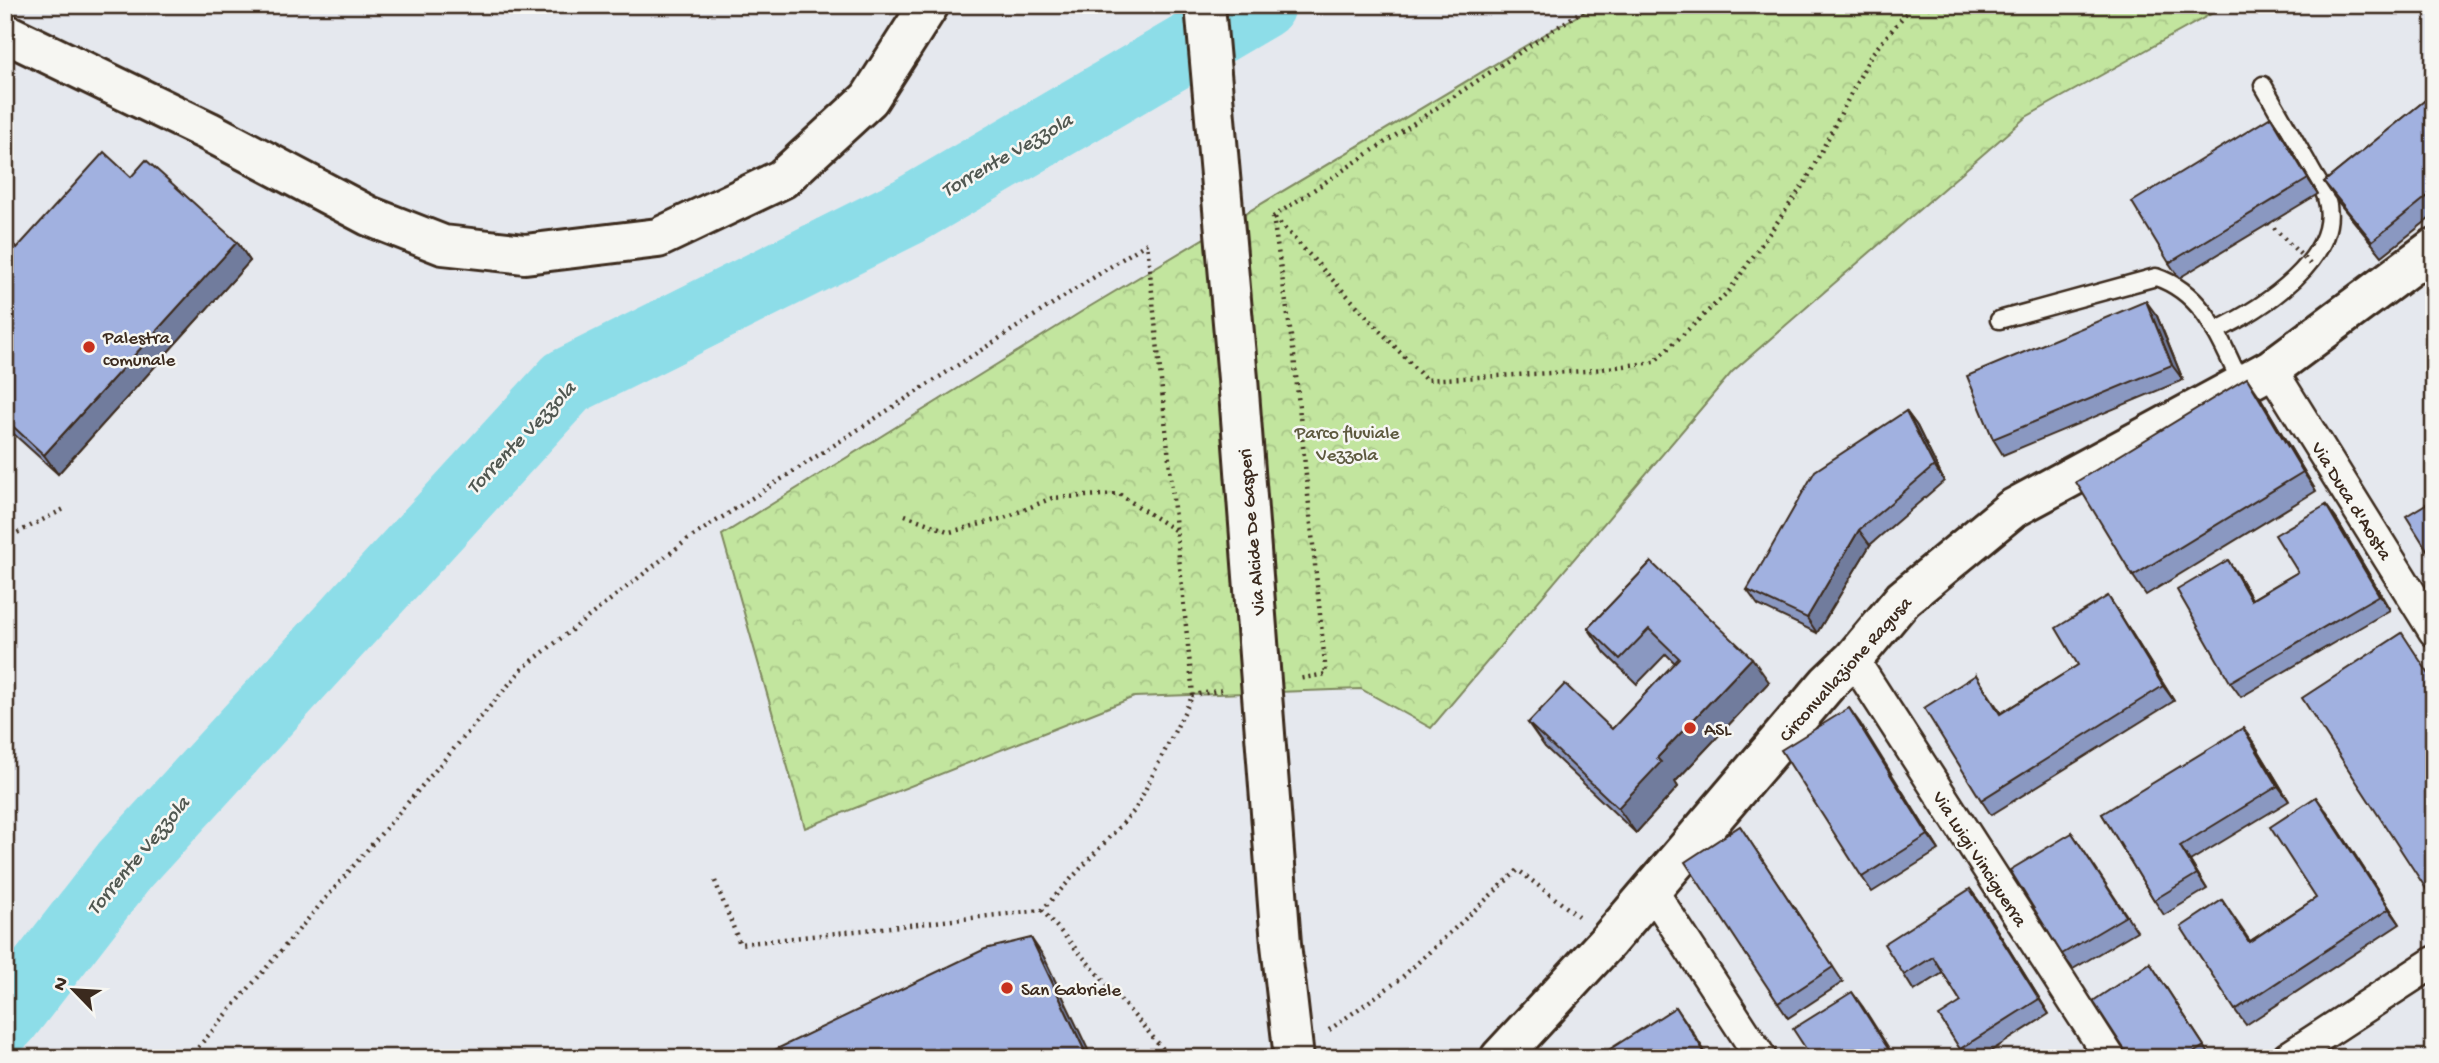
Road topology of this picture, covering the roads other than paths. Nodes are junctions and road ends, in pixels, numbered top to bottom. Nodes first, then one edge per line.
1 (929, 5) edge
2 (1205, 5) edge
3 (12, 36) edge
4 (2263, 85) dead end
5 (2434, 247) edge
6 (1999, 320) dead end
7 (2215, 331) junction
8 (2257, 377) junction
9 (2434, 631) edge
10 (1853, 659) junction
11 (1651, 889) junction
12 (2434, 962) edge
13 (1309, 1046) edge
14 (1500, 1058) edge
15 (1761, 1058) edge
16 (2110, 1058) edge
17 (2287, 1058) edge

1 - 3 street
2 - 13 street, Via Alcide De Gasperi, bridge
4 - 7 lane
5 - 8 street, Circonvallazione Ragusa
6 - 7 lane
7 - 8 lane
8 - 9 street, Via Duca d'Aosta
8 - 10 street, Circonvallazione Ragusa
10 - 11 street, Circonvallazione Ragusa
10 - 16 street, Via Luigi Vinciguerra
11 - 14 street, Circonvallazione Ragusa
11 - 15 street
12 - 17 street

